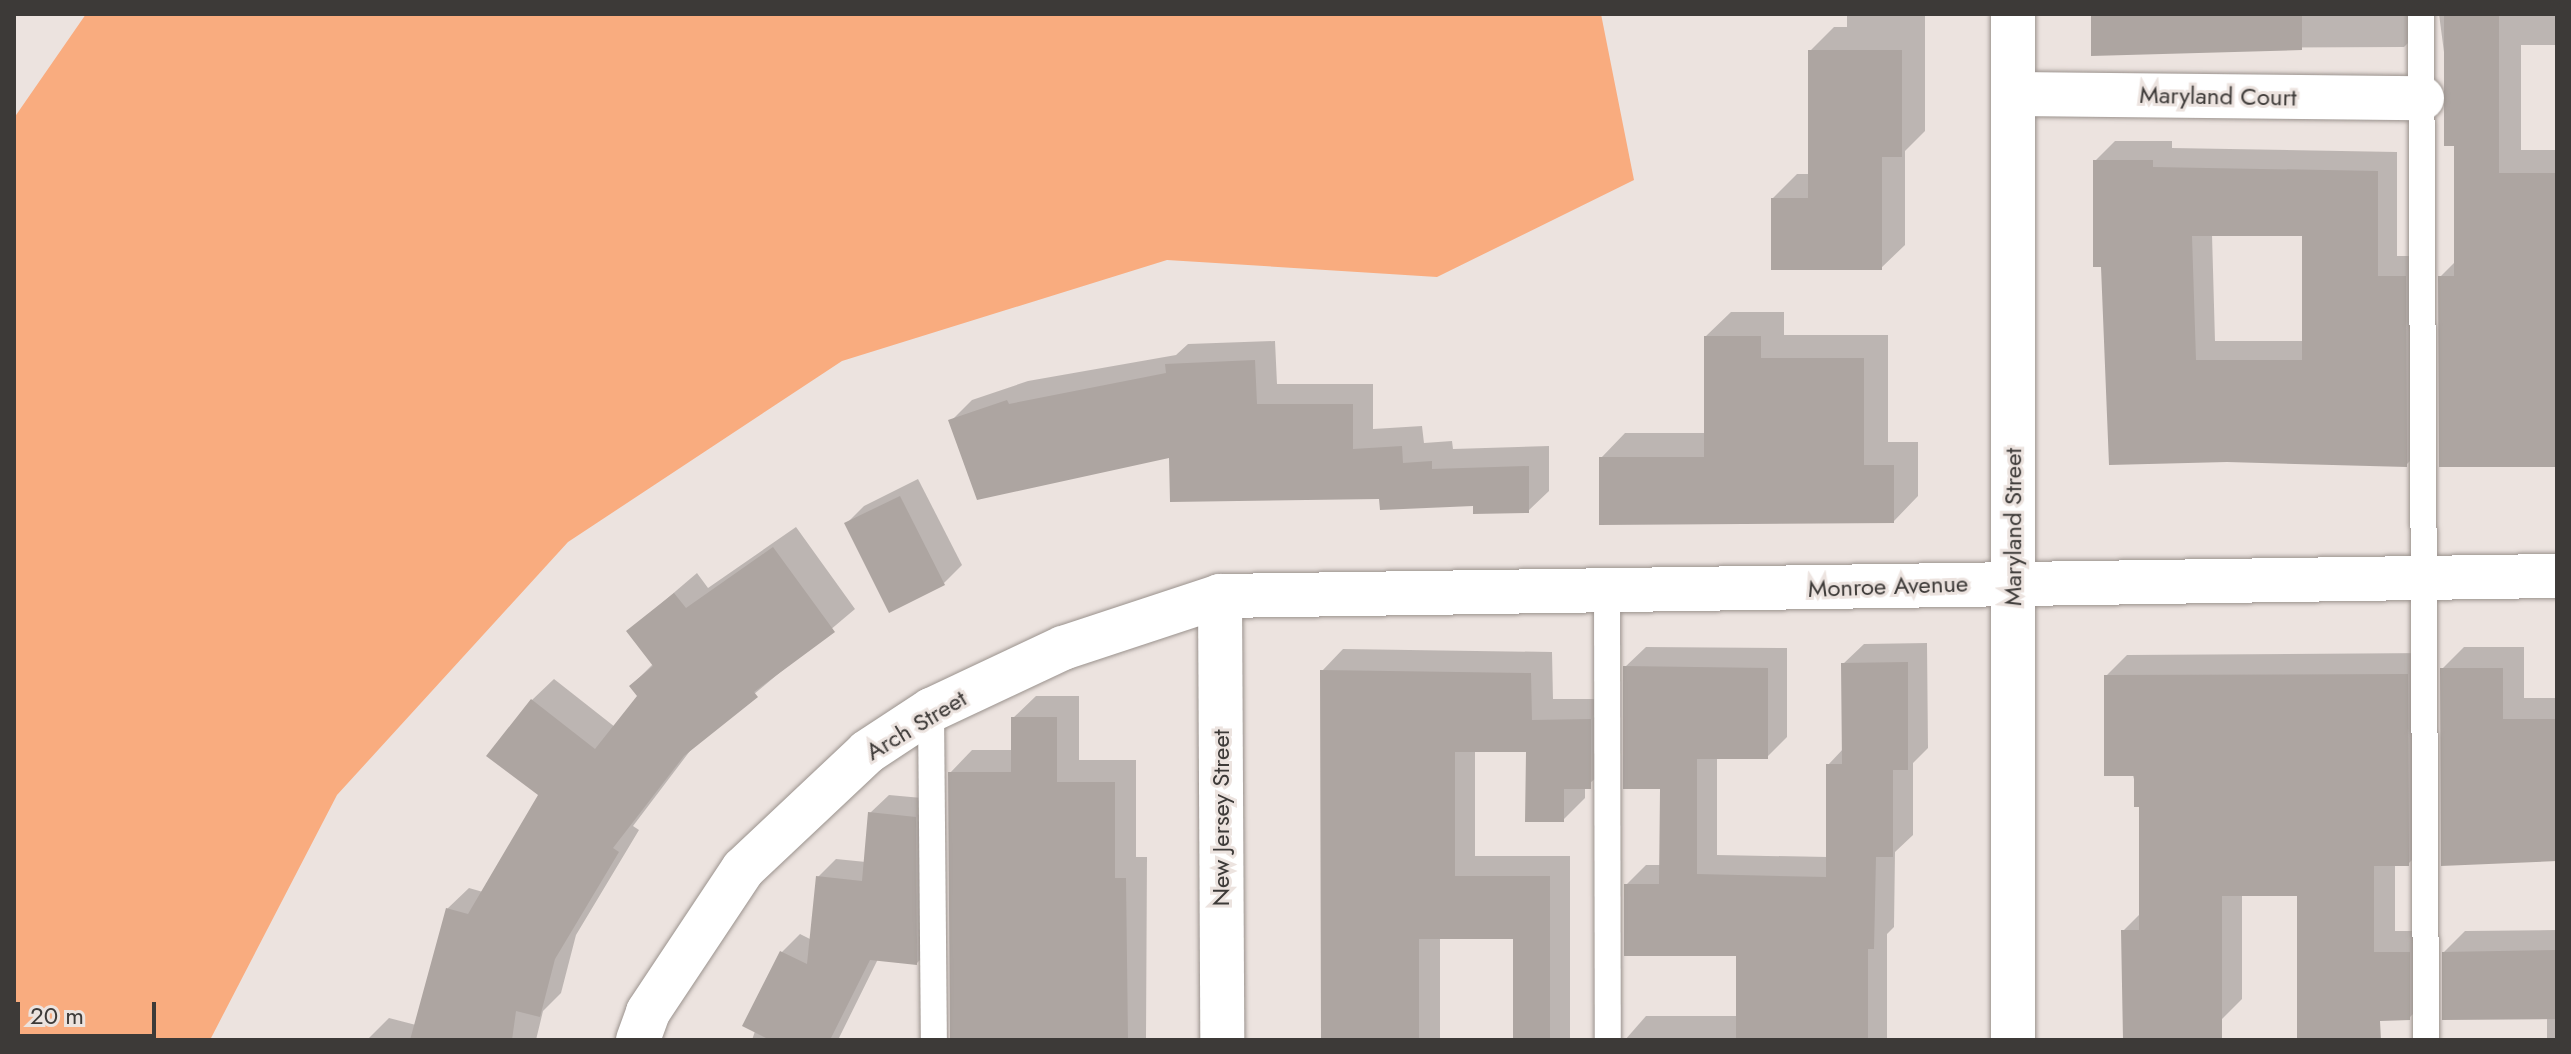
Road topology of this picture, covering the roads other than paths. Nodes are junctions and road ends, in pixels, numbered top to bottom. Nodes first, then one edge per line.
1 (2013, 14) edge
2 (2421, 14) edge
3 (2014, 94) junction
4 (2422, 98) junction
5 (2427, 575) junction
6 (2557, 576) edge
7 (2013, 580) junction
8 (1607, 591) junction
9 (1220, 596) junction
10 (931, 710) junction
11 (638, 1040) edge
12 (934, 1040) edge
13 (1222, 1040) edge
14 (1608, 1040) edge
15 (2013, 1040) edge
16 (2426, 1040) edge

1 - 3 street, Maryland Street
2 - 4 lane
3 - 4 street, Maryland Court
3 - 7 street, Maryland Street
4 - 5 lane
5 - 6 street, Monroe Avenue
5 - 7 street, Monroe Avenue
5 - 16 lane
7 - 8 street, Monroe Avenue
7 - 15 street, Maryland Street
8 - 9 street, Monroe Avenue
8 - 14 lane
9 - 10 street, Arch Street
9 - 13 street, New Jersey Street
10 - 11 street, Arch Street
10 - 12 lane

